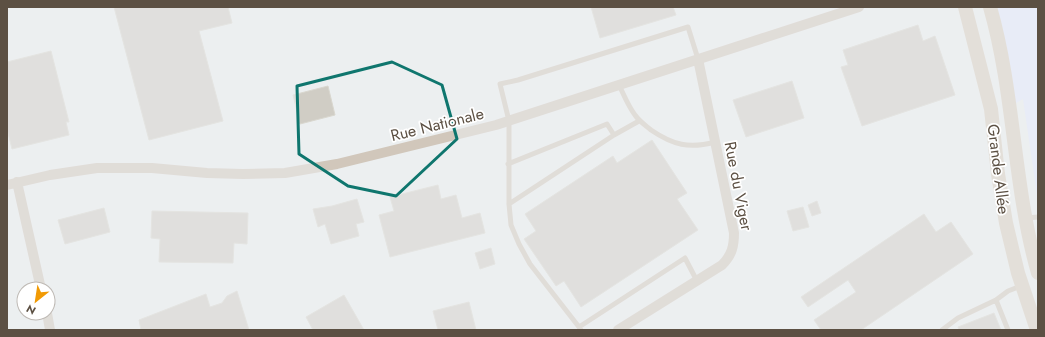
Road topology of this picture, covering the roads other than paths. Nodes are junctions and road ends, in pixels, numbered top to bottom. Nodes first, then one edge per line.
1 (859, 7) edge
2 (965, 7) edge
3 (990, 7) edge
4 (698, 59) junction
5 (619, 85) junction
6 (1011, 106) junction
7 (992, 109) junction
8 (509, 121) junction
9 (639, 121) junction
10 (614, 135) junction
11 (715, 142) junction
12 (508, 164) junction
13 (12, 184) edge
14 (509, 204) junction
15 (1032, 218) edge
16 (1006, 222) junction
17 (1038, 273) edge
18 (39, 281) edge
19 (697, 281) junction
20 (1022, 285) junction
21 (996, 300) junction
22 (580, 328) edge
23 (618, 330) edge
24 (942, 330) edge
25 (1008, 330) edge
26 (1037, 330) edge

1 - 4 street, Rue Nationale
2 - 7 street, Grande Allée
3 - 6 street, Grande Allée
4 - 5 street, Rue Nationale
4 - 8 lane
4 - 11 street, Rue du Viger
5 - 8 street, Rue Nationale
5 - 9 lane
6 - 7 street
6 - 15 street, Grande Allée
7 - 16 street, Grande Allée
8 - 12 lane
8 - 13 street, Rue Nationale
9 - 10 lane
9 - 11 lane
10 - 12 lane
10 - 14 lane
11 - 19 street, Rue du Viger
12 - 14 lane
13 - 18 street
14 - 22 lane
15 - 16 street
15 - 17 street, Grande Allée
16 - 20 street, Grande Allée
19 - 22 lane
19 - 23 street, Rue du Viger
20 - 21 lane
20 - 26 street, Grande Allée
21 - 24 lane
21 - 25 lane

